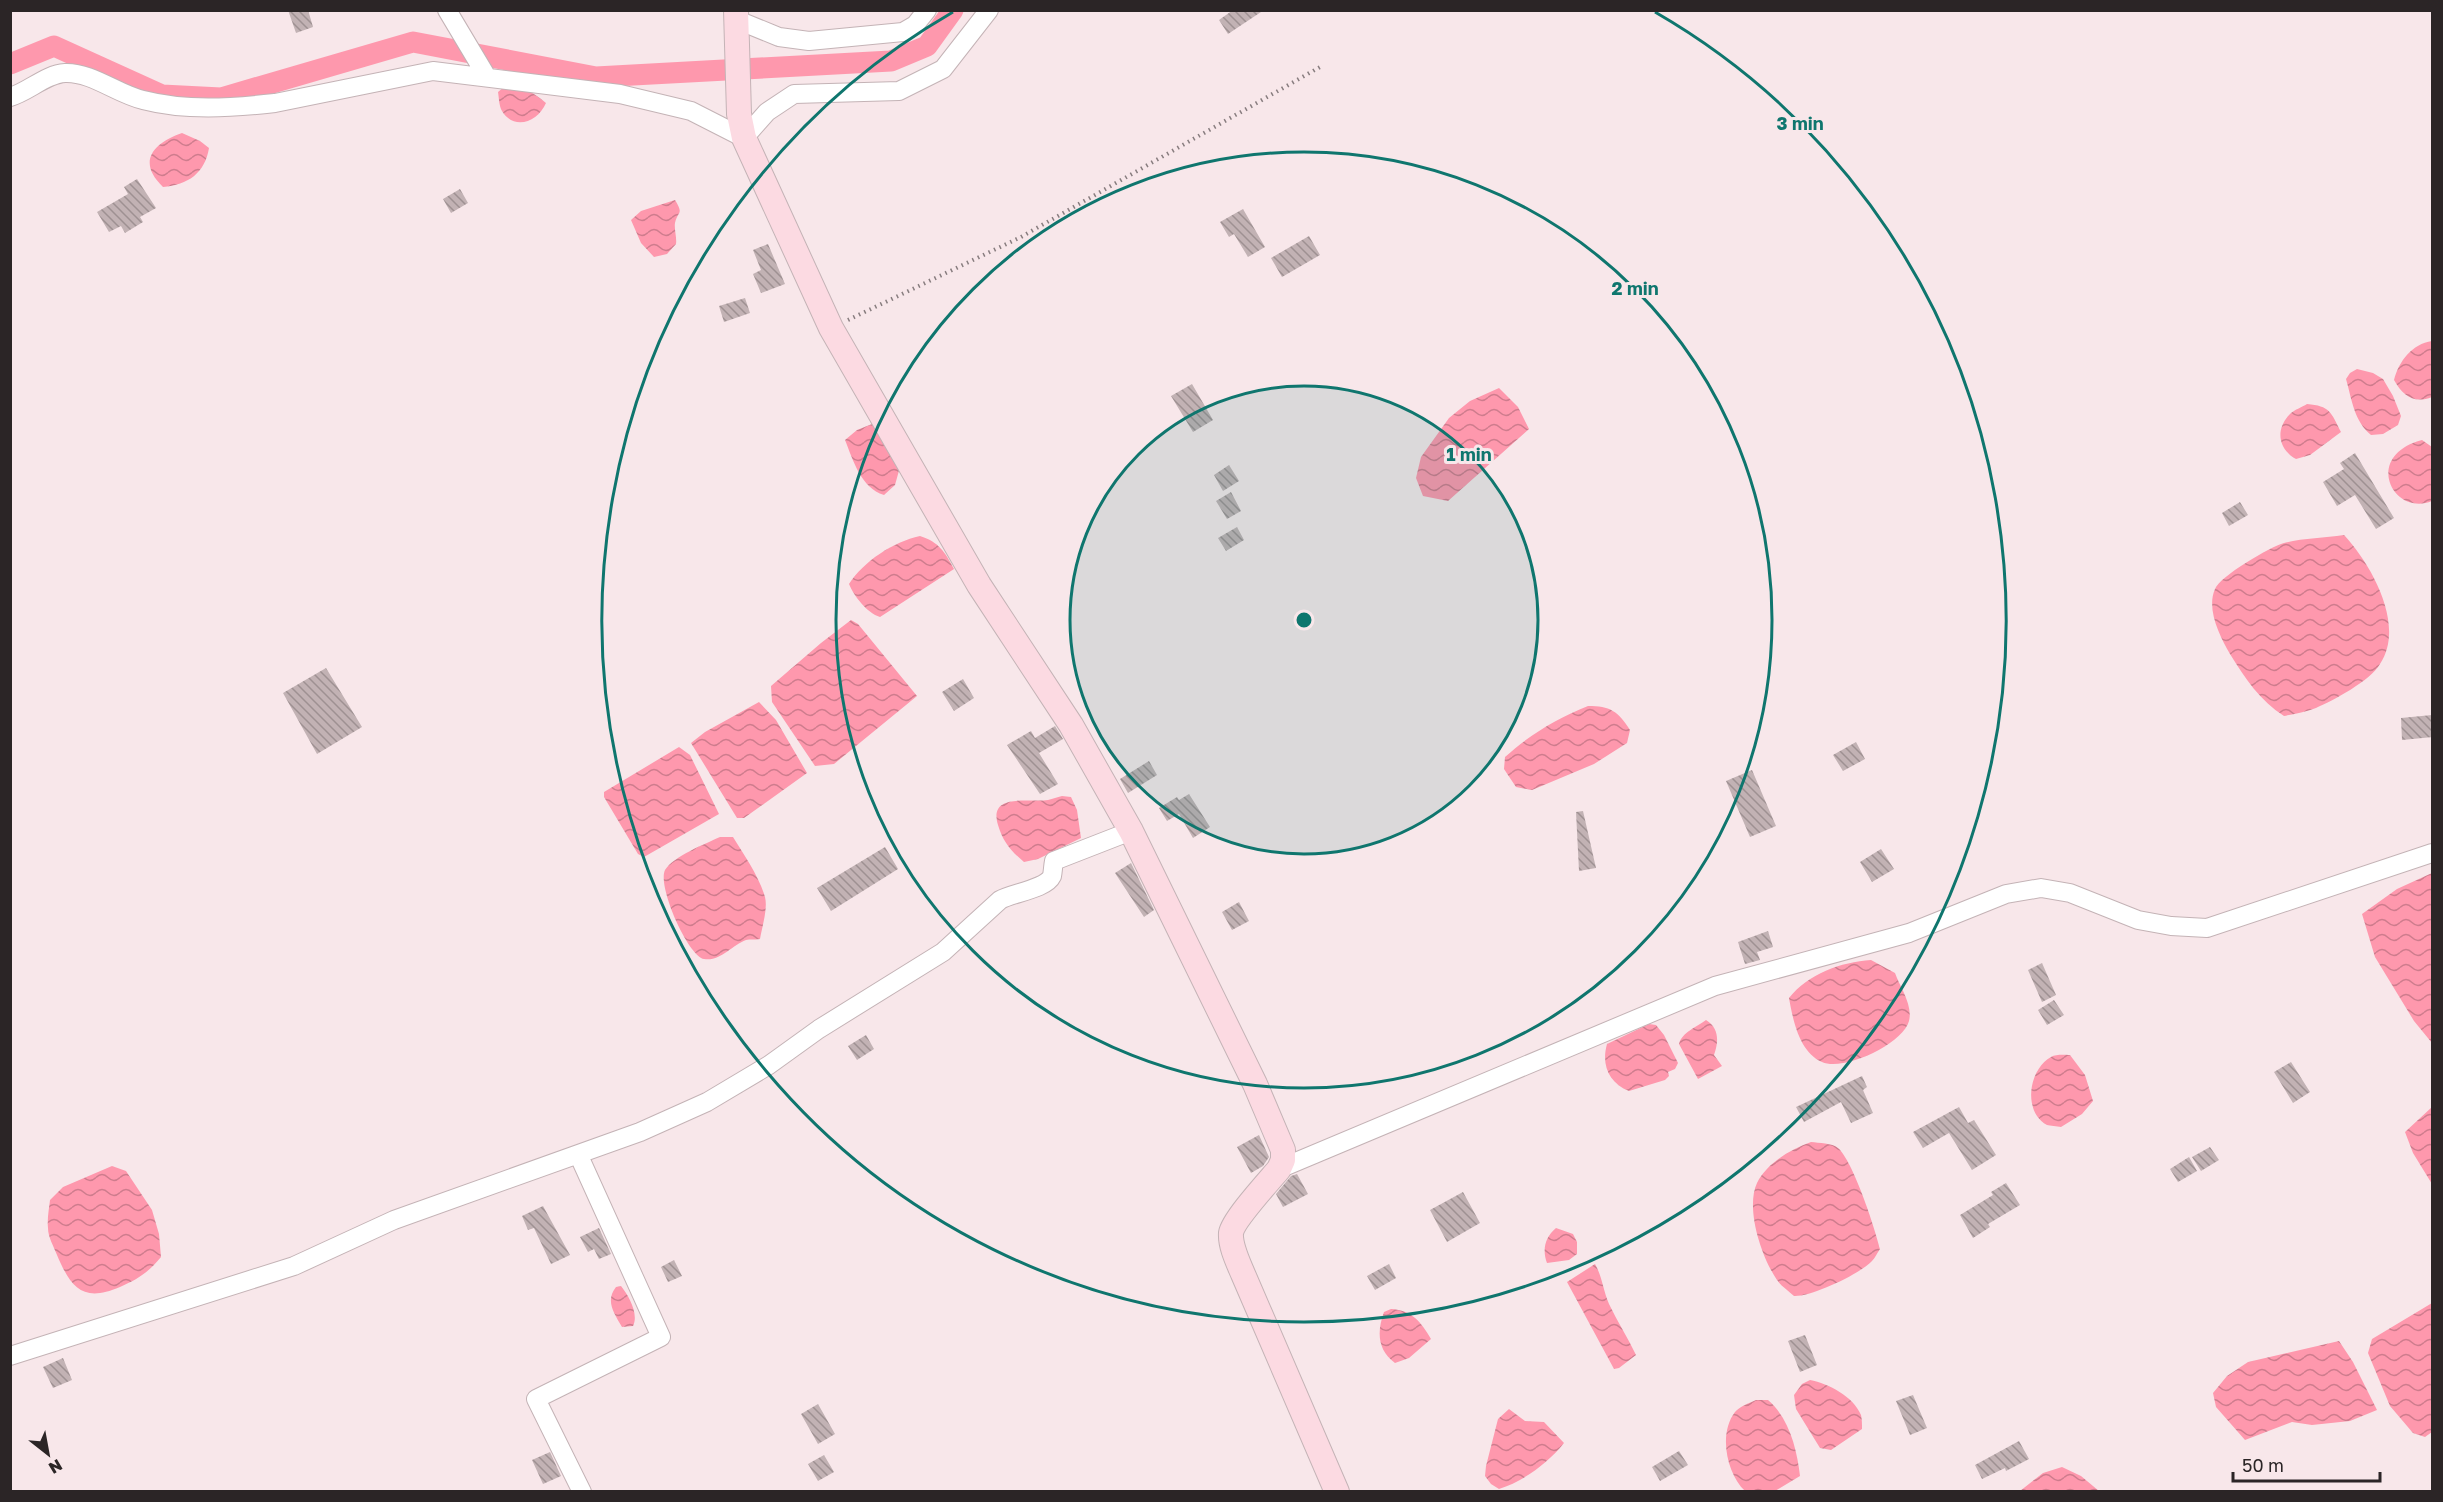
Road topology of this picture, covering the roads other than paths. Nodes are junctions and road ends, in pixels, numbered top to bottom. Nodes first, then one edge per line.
1 (447, 10) edge
2 (927, 10) edge
3 (989, 10) edge
4 (735, 18) edge
5 (487, 77) junction
6 (10, 98) edge
7 (742, 126) junction
8 (1131, 831) junction
9 (2433, 853) edge
10 (579, 1156) junction
11 (1279, 1169) junction
12 (10, 1356) edge
13 (582, 1491) edge
14 (1337, 1491) edge

1 - 5 street
2 - 4 street
3 - 7 street
4 - 7 main road
5 - 6 street
5 - 7 street
7 - 8 main road
8 - 10 street
8 - 11 main road
9 - 11 street
10 - 12 street
10 - 13 street
11 - 14 main road

